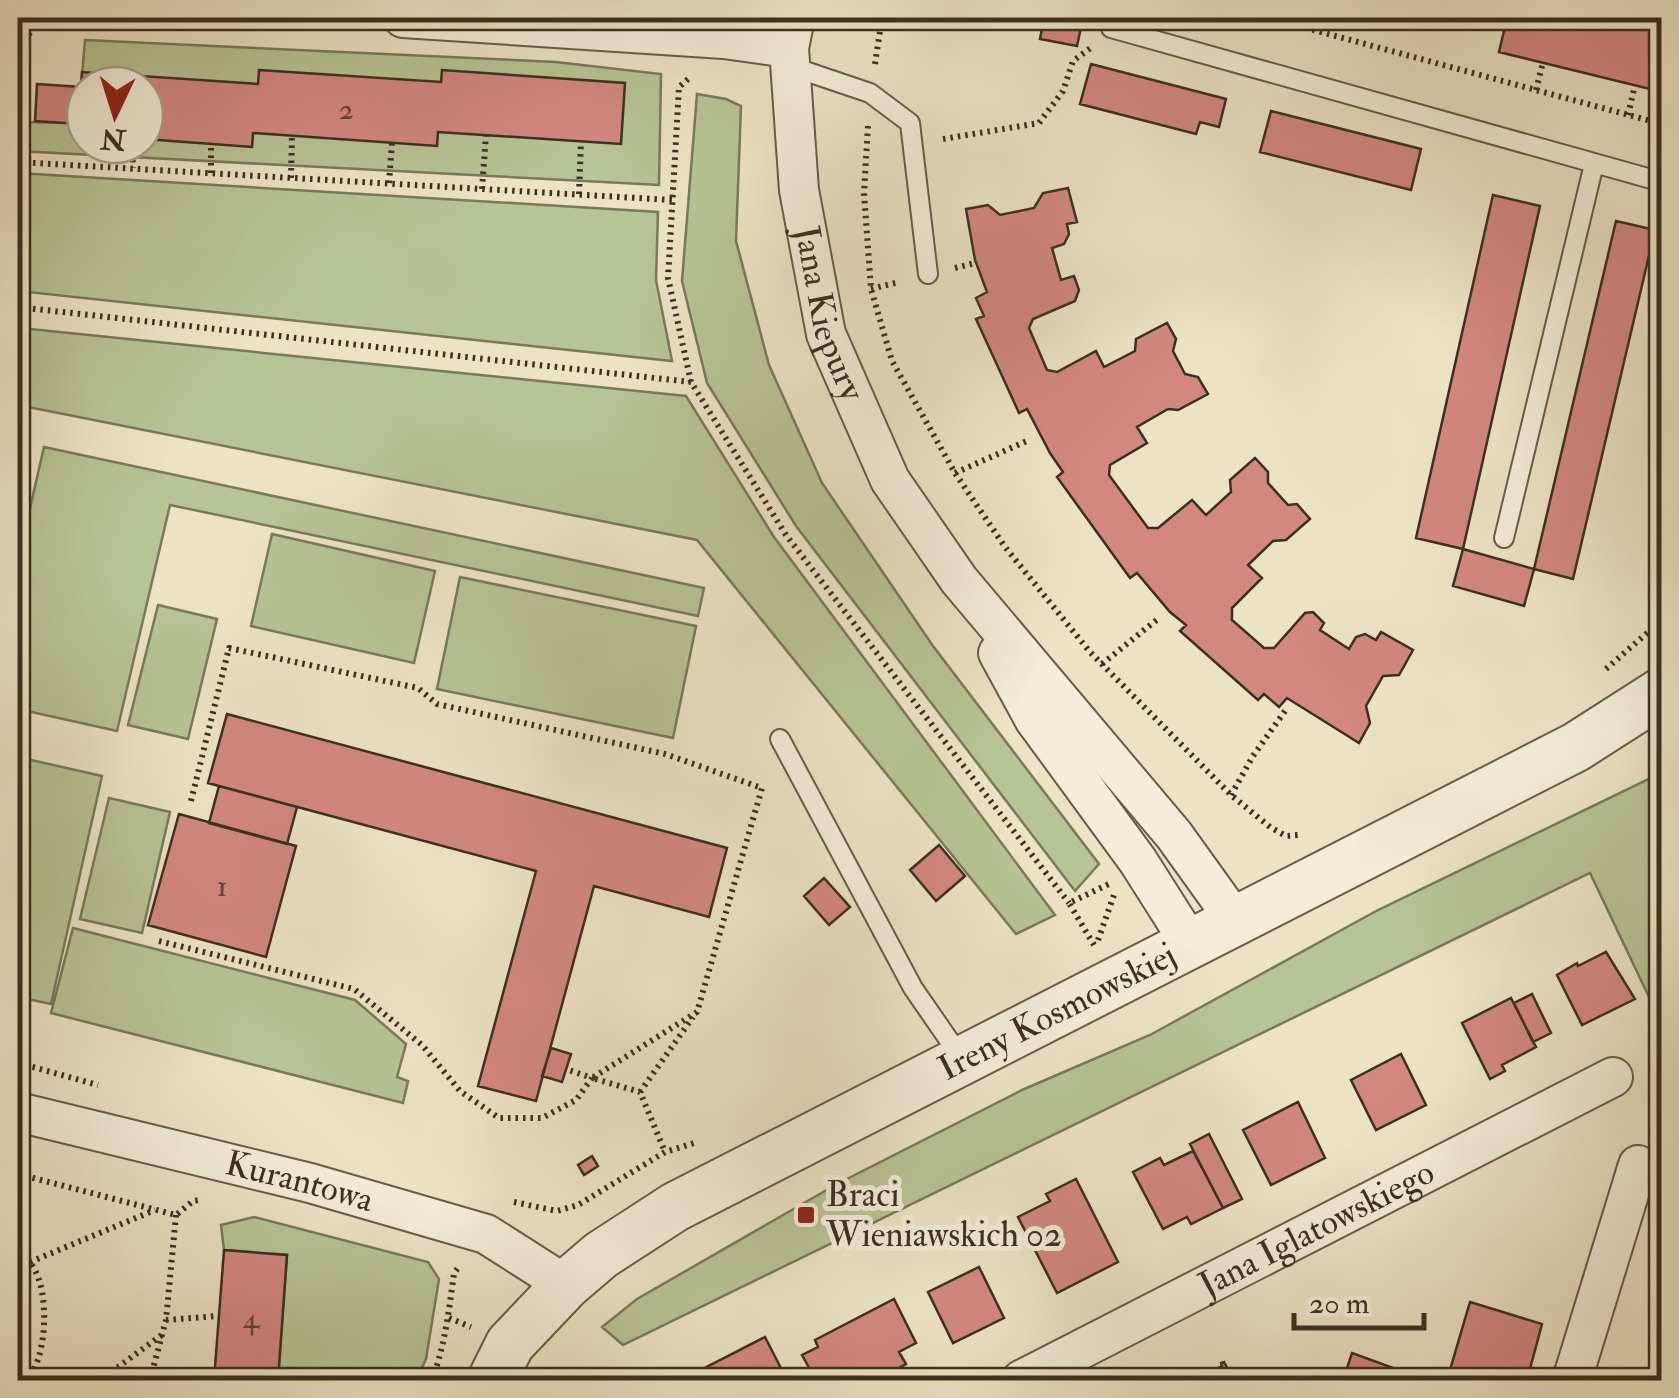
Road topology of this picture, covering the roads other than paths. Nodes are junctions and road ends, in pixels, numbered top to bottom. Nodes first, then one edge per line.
1 (403, 18) edge
2 (1114, 18) edge
3 (531, 22) edge
4 (791, 44) edge
5 (1594, 164) junction
6 (1662, 182) edge
7 (928, 274) dead end
8 (1504, 538) dead end
9 (959, 580) junction
10 (1662, 692) edge
11 (780, 739) dead end
12 (1235, 920) junction
13 (1190, 943) junction
14 (962, 1059) junction
15 (1613, 1078) dead end
16 (18, 1112) edge
17 (1638, 1165) dead end
18 (566, 1284) junction
19 (492, 1380) edge
20 (1021, 1380) edge
21 (1572, 1380) edge

1 - 3 street
2 - 5 lane
3 - 4 street
4 - 7 lane
4 - 9 street, Jana Kiepury
5 - 6 lane
5 - 8 lane
9 - 12 street, Jana Kiepury
9 - 13 street, Jana Kiepury
10 - 12 street, Ireny Kosmowskiej
11 - 14 lane
12 - 13 street, Ireny Kosmowskiej
13 - 14 street, Ireny Kosmowskiej
14 - 18 street, Ireny Kosmowskiej
15 - 20 street, Jana Iglatowskiego
16 - 18 street, Kurantowa
17 - 21 street
18 - 19 street, Ireny Kosmowskiej

